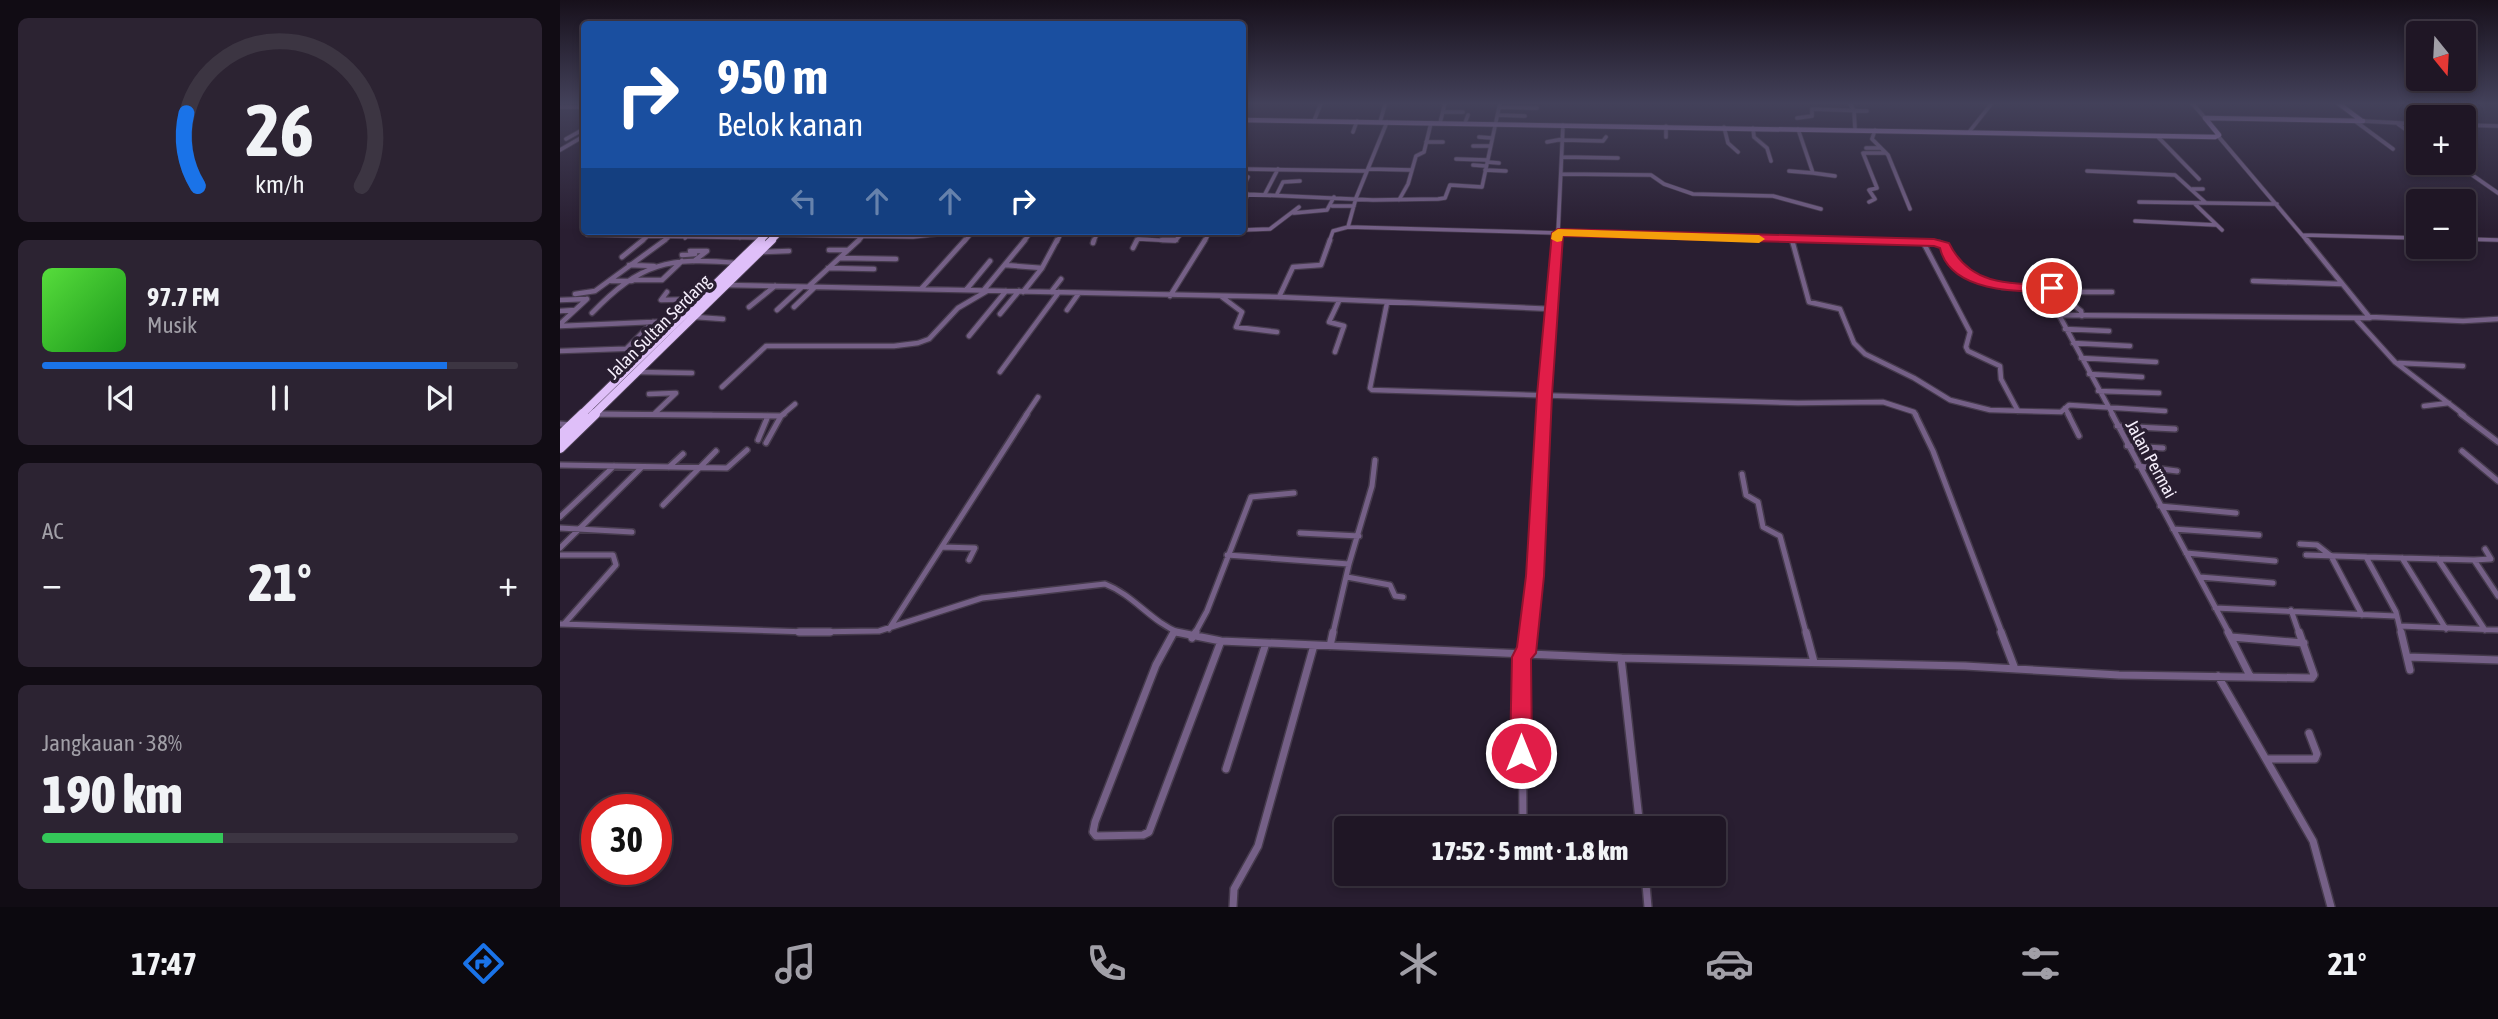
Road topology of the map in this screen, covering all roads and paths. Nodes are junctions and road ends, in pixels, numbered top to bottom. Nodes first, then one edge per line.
1 (1378, 145) edge
2 (1426, 145) edge
3 (1563, 145) edge
4 (1731, 145) edge
5 (1764, 145) edge
6 (1804, 145) edge
7 (1878, 145) edge
8 (2166, 145) edge
9 (2226, 145) edge
10 (2388, 145) edge
11 (1473, 146) dead end
12 (1490, 146) joint
13 (1866, 148) dead end
14 (1881, 148) junction
15 (2393, 149) dead end
16 (1738, 152) dead end
17 (1886, 153) junction
18 (1562, 157) junction
19 (1618, 158) dead end
20 (1456, 159) dead end
21 (1771, 161) dead end
22 (1499, 163) dead end
23 (1473, 165) dead end
24 (1486, 167) junction
25 (1278, 168) junction
26 (1246, 169) edge
27 (1368, 170) junction
28 (1412, 170) junction
29 (1506, 171) dead end
30 (1789, 171) dead end
31 (2087, 172) dead end
32 (1813, 173) junction
33 (1561, 174) junction
34 (2472, 175) edge
35 (1478, 176) dead end
36 (1835, 176) dead end
37 (2199, 179) dead end
38 (1300, 181) dead end
39 (2192, 189) junction
40 (2203, 189) dead end
41 (1246, 192) edge
42 (2498, 193) edge
43 (1265, 194) junction
44 (1277, 194) junction
45 (1335, 197) junction
46 (1356, 198) junction
47 (1399, 200) junction
48 (1869, 202) dead end
49 (2139, 202) dead end
50 (2206, 203) junction
51 (2196, 204) junction
52 (2277, 204) junction
53 (1332, 206) junction
54 (1354, 206) junction
55 (1299, 208) dead end
56 (1821, 209) dead end
57 (1910, 209) dead end
58 (1294, 213) junction
59 (2135, 221) dead end
60 (2216, 225) junction
61 (1348, 227) junction
62 (1246, 230) edge
63 (2222, 230) dead end
64 (1558, 233) junction
65 (637, 235) edge
66 (689, 235) edge
67 (744, 235) edge
68 (769, 235) edge
69 (774, 235) edge
70 (849, 235) edge
71 (942, 235) edge
72 (970, 235) edge
73 (1029, 235) edge
74 (1060, 235) edge
75 (1097, 235) edge
76 (1140, 235) edge
77 (1180, 235) edge
78 (2302, 235) junction
79 (863, 236) junction
80 (647, 237) junction
81 (1207, 237) edge
82 (668, 238) junction
83 (685, 238) junction
84 (740, 238) junction
85 (762, 238) junction
86 (2406, 238) edge
87 (1138, 239) junction
88 (2476, 239) edge
89 (1793, 240) junction
90 (2498, 240) edge
91 (1923, 242) junction
92 (1093, 243) dead end
93 (1133, 248) dead end
94 (829, 250) dead end
95 (848, 250) junction
96 (690, 251) dead end
97 (789, 251) dead end
98 (760, 252) junction
99 (705, 253) junction
100 (682, 255) dead end
101 (622, 257) dead end
102 (840, 258) junction
103 (896, 259) dead end
104 (683, 261) junction
105 (694, 261) junction
106 (990, 261) dead end
107 (737, 263) junction
108 (629, 265) junction
109 (1005, 265) junction
110 (654, 266) junction
111 (828, 268) junction
112 (1042, 268) junction
113 (874, 269) dead end
114 (1061, 279) dead end
115 (609, 281) junction
116 (633, 281) junction
117 (2253, 281) dead end
118 (2342, 284) junction
119 (724, 285) junction
120 (775, 286) junction
121 (805, 287) junction
122 (815, 287) junction
123 (921, 289) junction
124 (965, 290) junction
125 (985, 291) junction
126 (1006, 291) junction
127 (667, 292) dead end
128 (1021, 292) junction
129 (1051, 292) junction
130 (1059, 292) junction
131 (2059, 292) junction
132 (2112, 292) dead end
133 (1079, 293) junction
134 (575, 294) dead end
135 (1170, 296) junction
136 (1222, 297) junction
137 (1279, 297) junction
138 (699, 299) junction
139 (560, 300) edge
140 (1339, 301) junction
141 (1387, 303) junction
142 (749, 307) dead end
143 (794, 307) dead end
144 (1552, 309) junction
145 (575, 310) junction
146 (777, 310) dead end
147 (1067, 310) dead end
148 (560, 311) edge
149 (592, 313) dead end
150 (1000, 314) dead end
151 (692, 316) junction
152 (2082, 316) junction
153 (2370, 317) junction
154 (723, 319) dead end
155 (2356, 319) junction
156 (2498, 319) edge
157 (676, 321) junction
158 (653, 322) junction
159 (560, 325) edge
160 (2065, 329) junction
161 (1277, 331) dead end
162 (2109, 331) dead end
163 (969, 336) dead end
164 (656, 341) junction
165 (667, 341) junction
166 (2073, 343) junction
167 (2130, 346) dead end
168 (627, 348) junction
169 (648, 348) junction
170 (560, 351) edge
171 (1335, 352) dead end
172 (2081, 358) junction
173 (2156, 362) dead end
174 (2399, 363) junction
175 (2463, 366) dead end
176 (635, 372) junction
177 (1000, 372) dead end
178 (692, 373) dead end
179 (2089, 374) junction
180 (2142, 377) dead end
181 (722, 387) dead end
182 (2098, 391) junction
183 (2159, 393) dead end
184 (649, 394) dead end
185 (1544, 395) junction
186 (1038, 397) dead end
187 (2449, 403) junction
188 (795, 404) dead end
189 (2424, 406) dead end
190 (2065, 408) junction
191 (2107, 408) junction
192 (2018, 411) junction
193 (2165, 411) dead end
194 (593, 414) junction
195 (654, 414) junction
196 (781, 415) junction
197 (768, 416) junction
198 (560, 424) edge
199 (572, 425) junction
200 (2117, 426) junction
201 (2175, 429) dead end
202 (774, 433) junction
203 (560, 436) edge
204 (2079, 436) dead end
205 (2498, 442) edge
206 (766, 443) dead end
207 (2127, 446) junction
208 (560, 448) edge
209 (2163, 449) dead end
210 (747, 450) dead end
211 (716, 451) dead end
212 (2462, 451) dead end
213 (683, 454) dead end
214 (1375, 460) dead end
215 (560, 465) edge
216 (614, 466) junction
217 (2138, 466) junction
218 (642, 467) junction
219 (669, 467) junction
220 (698, 468) junction
221 (2177, 471) dead end
222 (2487, 472) junction
223 (2498, 472) edge
224 (1742, 474) dead end
225 (2498, 481) edge
226 (1294, 493) dead end
227 (663, 505) dead end
228 (2160, 506) junction
229 (2236, 513) dead end
230 (560, 517) edge
231 (560, 528) edge
232 (579, 529) junction
233 (2173, 529) junction
234 (632, 533) dead end
235 (1300, 533) dead end
236 (1359, 536) junction
237 (2259, 536) dead end
238 (2300, 544) dead end
239 (942, 547) junction
240 (560, 548) edge
241 (2485, 549) dead end
242 (2186, 553) junction
243 (560, 555) edge
244 (1227, 555) junction
245 (2306, 555) dead end
246 (2331, 556) junction
247 (2366, 557) junction
248 (2402, 558) junction
249 (2438, 559) junction
250 (969, 560) dead end
251 (2474, 560) junction
252 (2275, 561) dead end
253 (1349, 564) junction
254 (1347, 577) junction
255 (2200, 577) junction
256 (2273, 583) dead end
257 (2498, 596) edge
258 (1404, 597) dead end
259 (2215, 608) junction
260 (2291, 610) junction
261 (2362, 615) junction
262 (2396, 616) junction
263 (562, 624) edge
264 (2400, 626) junction
265 (889, 629) junction
266 (2446, 629) junction
267 (2485, 630) junction
268 (2498, 630) edge
269 (1174, 631) junction
270 (2231, 636) junction
271 (1192, 638) junction
272 (1221, 641) junction
273 (1266, 643) junction
274 (2304, 643) junction
275 (1314, 645) junction
276 (1331, 646) junction
277 (1524, 653) junction
278 (1621, 657) junction
279 (2407, 657) junction
280 (2498, 660) edge
281 (1814, 662) junction
282 (2014, 668) junction
283 (2410, 670) dead end
284 (2218, 676) junction
285 (2249, 676) junction
286 (2309, 733) dead end
287 (2266, 759) junction
288 (1226, 769) dead end
289 (1523, 816) edge
290 (1639, 816) edge
291 (1646, 886) edge
292 (1233, 907) edge
293 (1648, 907) edge
294 (2331, 907) edge

1 - 27 street
2 - 28 street
3 - 18 street
4 - 16 street
5 - 21 street
6 - 32 street
7 - 14 street
8 - 37 street
9 - 52 street
10 - 15 street
11 - 12 street
12 - 24 street
13 - 14 street
14 - 17 street
17 - 48 street
17 - 57 street
18 - 19 street
18 - 33 street
20 - 24 street
22 - 24 street
23 - 24 street
24 - 29 street
24 - 35 street
24 - 47 street
25 - 26 street
25 - 27 street
25 - 43 street
27 - 28 street
27 - 46 street
28 - 47 street
30 - 32 street
31 - 39 street
32 - 36 street
33 - 56 street
33 - 64 street
34 - 42 street
38 - 44 street
39 - 40 street
39 - 50 street
41 - 43 street
43 - 44 street
44 - 45 street
45 - 46 street
45 - 53 street
46 - 47 street
46 - 54 street
49 - 51 street
50 - 51 street
50 - 52 street
51 - 60 street
52 - 78 street
53 - 54 street
53 - 58 street
54 - 61 street
55 - 58 street
58 - 62 street
59 - 60 street
60 - 63 street
61 - 64 street
61 - 137 street
64 - 89 street
64 - 144 street
65 - 80 street
66 - 83 street
67 - 84 street
68 - 85 highway, Jalan Sultan Serdang
69 - 98 highway, Jalan Sultan Serdang
70 - 79 street
71 - 79 street
72 - 123 street
73 - 109 street
74 - 112 street
75 - 92 street
76 - 87 street
77 - 87 street
78 - 86 street
78 - 118 street
79 - 95 street
80 - 82 street
80 - 101 street
81 - 135 street
82 - 83 street
82 - 108 street
83 - 84 street
84 - 85 street
85 - 107 highway, Jalan Sultan Serdang
87 - 93 street
88 - 90 street
89 - 91 street
89 - 192 street
91 - 131 street
91 - 192 street
94 - 95 street
95 - 102 street
96 - 99 street
97 - 98 street
98 - 119 highway, Jalan Sultan Serdang
99 - 100 street
99 - 105 street
102 - 103 street
102 - 111 street
104 - 105 street
104 - 110 street
104 - 116 street
105 - 107 street
106 - 124 street
107 - 138 highway, Jalan Sultan Serdang
108 - 110 street
108 - 115 street
109 - 112 street
109 - 125 street
110 - 116 street
111 - 113 street
111 - 121 street
112 - 128 street
114 - 129 street
115 - 116 street
115 - 134 street
116 - 149 street
117 - 118 street
118 - 153 street
119 - 120 street
119 - 151 highway, Jalan Sultan Serdang
120 - 121 street
120 - 142 street
121 - 122 street
121 - 146 street
122 - 123 street
122 - 143 street
123 - 124 street
124 - 125 street
125 - 126 street
125 - 181 street
126 - 128 street
126 - 163 street
127 - 138 street
128 - 129 street
128 - 150 street
129 - 130 street
130 - 133 street
130 - 177 street
131 - 132 street
131 - 152 street
133 - 135 street
133 - 147 street
135 - 136 street
136 - 137 street
136 - 161 street
137 - 140 street
138 - 157 highway, Jalan Sultan Serdang
139 - 145 street
140 - 141 street
140 - 171 street
141 - 144 street
141 - 185 street
144 - 185 street
145 - 148 street
145 - 159 street
151 - 154 street
151 - 165 highway, Jalan Sultan Serdang
152 - 155 street
152 - 160 street
153 - 155 street
153 - 156 street
155 - 174 street
157 - 158 street
157 - 164 highway, Jalan Sultan Serdang
158 - 159 street
158 - 168 street
160 - 162 street
160 - 166 street, Jalan Permai
164 - 165 highway
164 - 169 highway, Jalan Sultan Serdang
165 - 176 highway, Jalan Sultan Serdang
166 - 167 street
166 - 172 street, Jalan Permai
168 - 169 street
168 - 170 street
169 - 199 highway, Jalan Sultan Serdang
172 - 173 street
172 - 179 street, Jalan Permai
174 - 175 street
174 - 187 street
176 - 178 street
176 - 194 highway, Jalan Sultan Serdang
179 - 180 street
179 - 182 street, Jalan Permai
182 - 183 street
182 - 191 street, Jalan Permai
184 - 195 street
185 - 277 street
185 - 282 street
186 - 239 street
187 - 189 street
187 - 205 street
188 - 196 street
190 - 191 street
190 - 192 street
190 - 204 street
191 - 193 street
191 - 200 street, Jalan Permai
194 - 195 street
194 - 208 highway, Jalan Sultan Serdang
195 - 197 street
196 - 197 street
196 - 202 street
197 - 202 street
198 - 199 street
199 - 203 highway, Jalan Sultan Serdang
200 - 201 street
200 - 207 street, Jalan Permai
202 - 206 street
207 - 209 street
207 - 217 street, Jalan Permai
210 - 220 street
211 - 220 street
212 - 222 street
213 - 219 street
214 - 236 street
215 - 216 street
216 - 218 street
216 - 230 street
217 - 221 street
217 - 228 street, Jalan Permai
218 - 219 street
218 - 232 street
219 - 220 street
220 - 227 street
222 - 223 street
222 - 225 street
224 - 281 street
226 - 244 street
228 - 229 street
228 - 233 street, Jalan Permai
231 - 232 street
232 - 234 street
232 - 240 street
233 - 237 street
233 - 242 street, Jalan Permai
235 - 236 street
236 - 253 street
238 - 246 street
239 - 250 street
239 - 265 street
241 - 251 street
242 - 252 street
242 - 255 street, Jalan Permai
243 - 263 street
244 - 253 street
244 - 271 street
245 - 246 street
246 - 247 street
246 - 261 street
247 - 248 street
247 - 262 street
248 - 249 street
248 - 266 street
249 - 251 street
249 - 267 street
251 - 257 street
253 - 254 street
254 - 258 street
254 - 276 street
255 - 256 street
255 - 259 street, Jalan Permai
259 - 260 street
259 - 270 street, Jalan Permai
260 - 261 street
260 - 274 street
261 - 262 street
262 - 264 street
263 - 265 street
264 - 266 street
264 - 279 street
265 - 269 street
266 - 267 street
267 - 268 street
269 - 271 street
269 - 272 street
270 - 274 street
270 - 285 street, Jalan Permai
271 - 272 street
272 - 273 street
273 - 275 street
273 - 288 street
274 - 285 street
275 - 276 street
275 - 292 street
276 - 277 street
277 - 278 street
277 - 289 street
278 - 281 street
278 - 290 street
279 - 280 street
279 - 283 street
281 - 282 street
282 - 284 street
284 - 285 street
284 - 287 street
286 - 287 street
287 - 294 street
291 - 293 street

